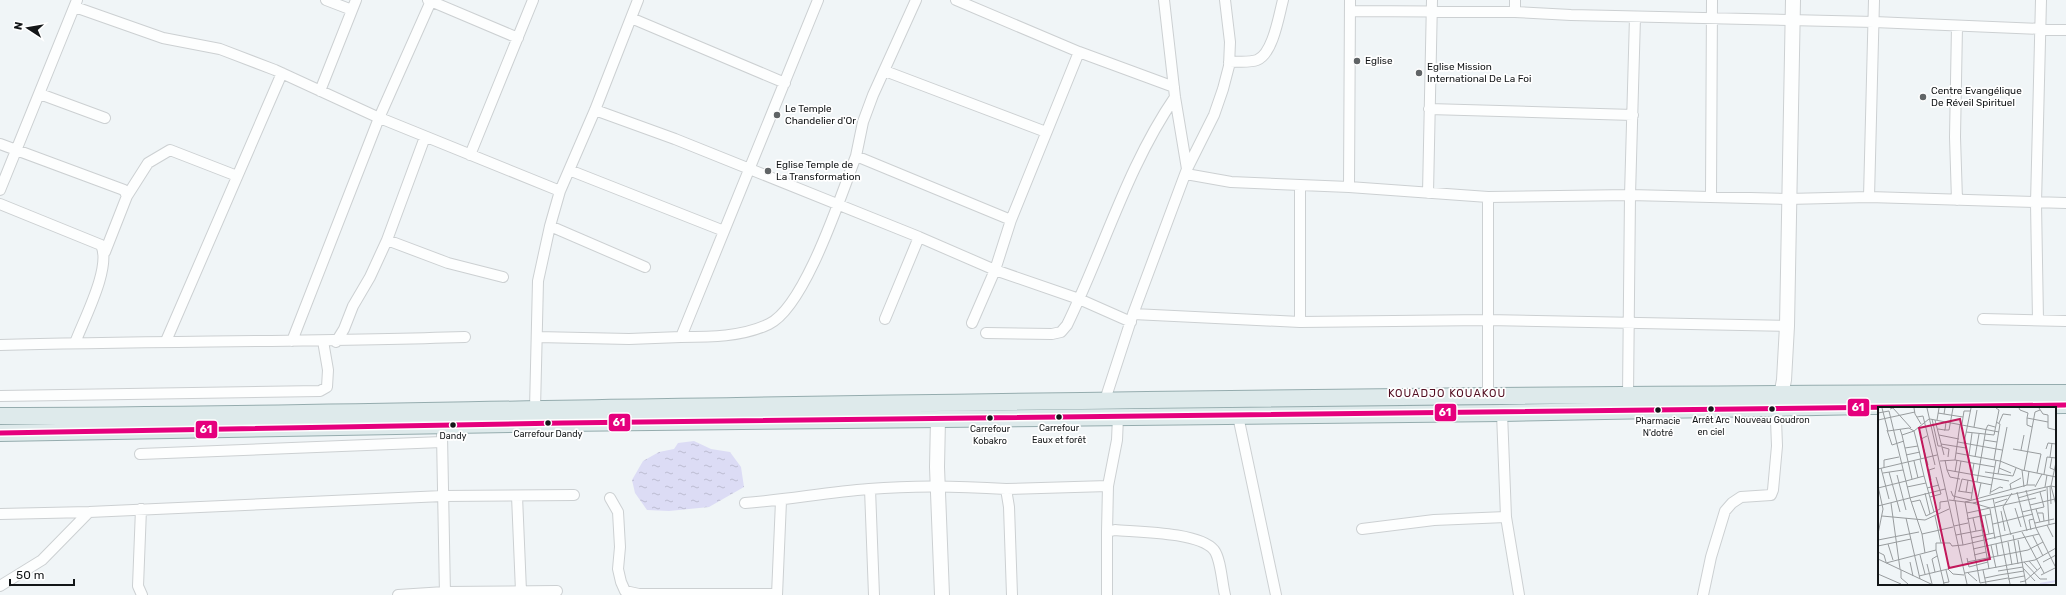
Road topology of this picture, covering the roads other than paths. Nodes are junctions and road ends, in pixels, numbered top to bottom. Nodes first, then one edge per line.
1 (326, 0) edge
2 (356, 0) edge
3 (533, 0) edge
4 (638, 0) edge
5 (818, 0) edge
6 (916, 0) edge
7 (956, 0) edge
8 (1164, 0) edge
9 (1226, 0) edge
10 (1283, 0) edge
11 (1350, 0) edge
12 (1515, 0) edge
13 (1712, 0) edge
14 (1793, 0) edge
15 (1874, 0) edge
16 (2041, 0) edge
17 (429, 1) edge
18 (76, 4) edge
19 (1432, 5) edge
20 (352, 10) junction
21 (1350, 11) junction
22 (1515, 12) junction
23 (1635, 17) junction
24 (631, 18) junction
25 (1712, 18) junction
26 (1792, 20) junction
27 (1874, 22) junction
28 (1957, 26) junction
29 (2041, 30) junction
30 (2066, 30) edge
31 (518, 38) junction
32 (1079, 52) junction
33 (1229, 62) junction
34 (885, 71) junction
35 (282, 73) junction
36 (784, 83) junction
37 (320, 91) junction
38 (1175, 92) junction
39 (40, 94) junction
40 (1429, 109) junction
41 (595, 110) junction
42 (1633, 114) junction
43 (105, 118) dead end
44 (380, 118) junction
45 (1046, 132) junction
46 (425, 137) junction
47 (0, 144) edge
48 (16, 151) junction
49 (470, 155) junction
50 (856, 156) junction
51 (569, 170) junction
52 (749, 170) junction
53 (1187, 172) junction
54 (237, 176) junction
55 (1300, 185) junction
56 (1349, 187) junction
57 (0, 190) edge
58 (560, 191) junction
59 (1428, 193) junction
60 (1630, 195) junction
61 (127, 196) junction
62 (1711, 196) junction
63 (1488, 197) junction
64 (1868, 197) junction
65 (1788, 199) junction
66 (1957, 200) junction
67 (2036, 203) junction
68 (2066, 203) edge
69 (0, 204) edge
70 (836, 204) junction
71 (1011, 220) junction
72 (550, 226) junction
73 (724, 231) junction
74 (919, 237) junction
75 (387, 240) junction
76 (105, 252) junction
77 (645, 267) dead end
78 (995, 270) junction
79 (502, 277) dead end
80 (1079, 300) junction
81 (1132, 318) junction
82 (885, 319) dead end
83 (1983, 319) dead end
84 (1487, 320) junction
85 (2038, 320) junction
86 (2066, 321) edge
87 (1300, 322) junction
88 (1629, 322) junction
89 (972, 323) dead end
90 (1787, 326) junction
91 (986, 333) dead end
92 (537, 337) junction
93 (681, 337) junction
94 (464, 338) dead end
95 (166, 341) junction
96 (292, 341) junction
97 (323, 341) junction
98 (336, 342) junction
99 (74, 343) junction
100 (0, 345) edge
101 (0, 396) edge
102 (1628, 396) junction
103 (1488, 397) junction
104 (2065, 399) edge
105 (1105, 400) junction
106 (1780, 401) junction
107 (535, 409) junction
108 (1502, 413) junction
109 (0, 416) edge
110 (1238, 416) junction
111 (1118, 417) junction
112 (938, 419) junction
113 (442, 425) junction
114 (0, 433) edge
115 (442, 442) junction
116 (140, 454) dead end
117 (1108, 486) junction
118 (937, 487) junction
119 (870, 489) junction
120 (1006, 489) junction
121 (574, 495) dead end
122 (443, 496) junction
123 (517, 496) junction
124 (610, 498) dead end
125 (780, 500) junction
126 (745, 503) dead end
127 (141, 509) junction
128 (89, 512) junction
129 (0, 514) edge
130 (1506, 517) junction
131 (1362, 529) dead end
132 (1107, 532) junction
133 (0, 586) edge
134 (521, 591) junction
135 (557, 591) dead end
136 (626, 593) edge
137 (445, 594) edge
138 (777, 594) edge
139 (142, 595) edge
140 (398, 595) edge
141 (874, 595) edge
142 (942, 595) edge
143 (1012, 595) edge
144 (1107, 595) edge
145 (1225, 595) edge
146 (1276, 595) edge
147 (1519, 595) edge
148 (1703, 595) edge

1 - 20 street
2 - 20 street
3 - 31 street
4 - 24 street
5 - 36 street
6 - 34 street
7 - 32 street
8 - 38 street
9 - 33 street
10 - 33 street
11 - 21 street
12 - 22 street
13 - 25 street
14 - 26 street
15 - 27 street
16 - 29 street
17 - 31 street
17 - 44 street
18 - 35 street
18 - 39 street
19 - 21 street
19 - 22 street
19 - 40 street
20 - 37 street
21 - 56 street
22 - 23 street
23 - 25 street
23 - 42 street
24 - 36 street
24 - 41 street
25 - 26 street
25 - 62 street
26 - 27 street
26 - 65 street
27 - 28 street
27 - 64 street
28 - 29 street
28 - 66 street
29 - 30 street
29 - 67 street
31 - 49 street
32 - 38 street
32 - 45 street
33 - 53 street
34 - 45 street
34 - 50 street
35 - 37 street
35 - 54 street
36 - 52 street
37 - 44 street
38 - 53 street
38 - 80 street
39 - 43 street
39 - 48 street
40 - 42 street
40 - 59 street
41 - 51 street
41 - 52 street
42 - 60 street
44 - 46 street
44 - 96 street
45 - 71 street
46 - 49 street
46 - 75 street
47 - 48 street
48 - 57 street
48 - 61 street
49 - 58 street
50 - 70 street
50 - 71 street
51 - 58 street
51 - 73 street
52 - 70 street
52 - 73 street
53 - 55 street
53 - 81 street
54 - 61 street
54 - 95 street
55 - 56 street
55 - 87 street
56 - 59 street
58 - 72 street
59 - 63 street
60 - 62 street
60 - 63 street
60 - 88 street
61 - 76 street
62 - 65 street
63 - 84 street
64 - 65 street
64 - 66 street
65 - 90 street
66 - 67 street
67 - 68 street
67 - 85 street
69 - 76 street
70 - 74 street
70 - 93 street
71 - 78 street
72 - 77 street
72 - 92 street
73 - 93 street
74 - 78 street
74 - 82 street
75 - 79 street
75 - 98 street
76 - 99 street
78 - 80 street
78 - 89 street
80 - 81 street
80 - 91 street
81 - 87 street
81 - 105 street
83 - 85 street
84 - 87 street
84 - 88 street
84 - 103 street
85 - 86 street
88 - 90 street
88 - 102 street
90 - 106 street
92 - 93 street
92 - 107 street
94 - 98 street
95 - 96 street
95 - 99 street
96 - 97 street
97 - 98 street
97 - 101 street
99 - 100 street
102 - 103 main road
102 - 106 main road
103 - 105 main road
104 - 106 main road
105 - 107 main road
106 - 108 main road
106 - 148 street
107 - 109 main road
108 - 110 main road
108 - 130 street
110 - 111 main road
110 - 146 street
111 - 112 main road
111 - 117 street
112 - 113 main road
112 - 118 street
113 - 114 main road
113 - 115 street
115 - 116 street
115 - 122 street
117 - 120 street
117 - 132 street
118 - 119 street
118 - 120 street
118 - 142 street
119 - 125 street
119 - 141 street
120 - 143 street
121 - 123 street
122 - 123 street
122 - 127 street
122 - 137 street
123 - 134 street
124 - 136 street
125 - 126 street
125 - 138 street
127 - 128 street
127 - 139 street
128 - 129 street
128 - 133 street
130 - 131 street
130 - 147 street
132 - 144 street
132 - 145 street
134 - 135 street
134 - 137 street
136 - 138 street
137 - 140 street

